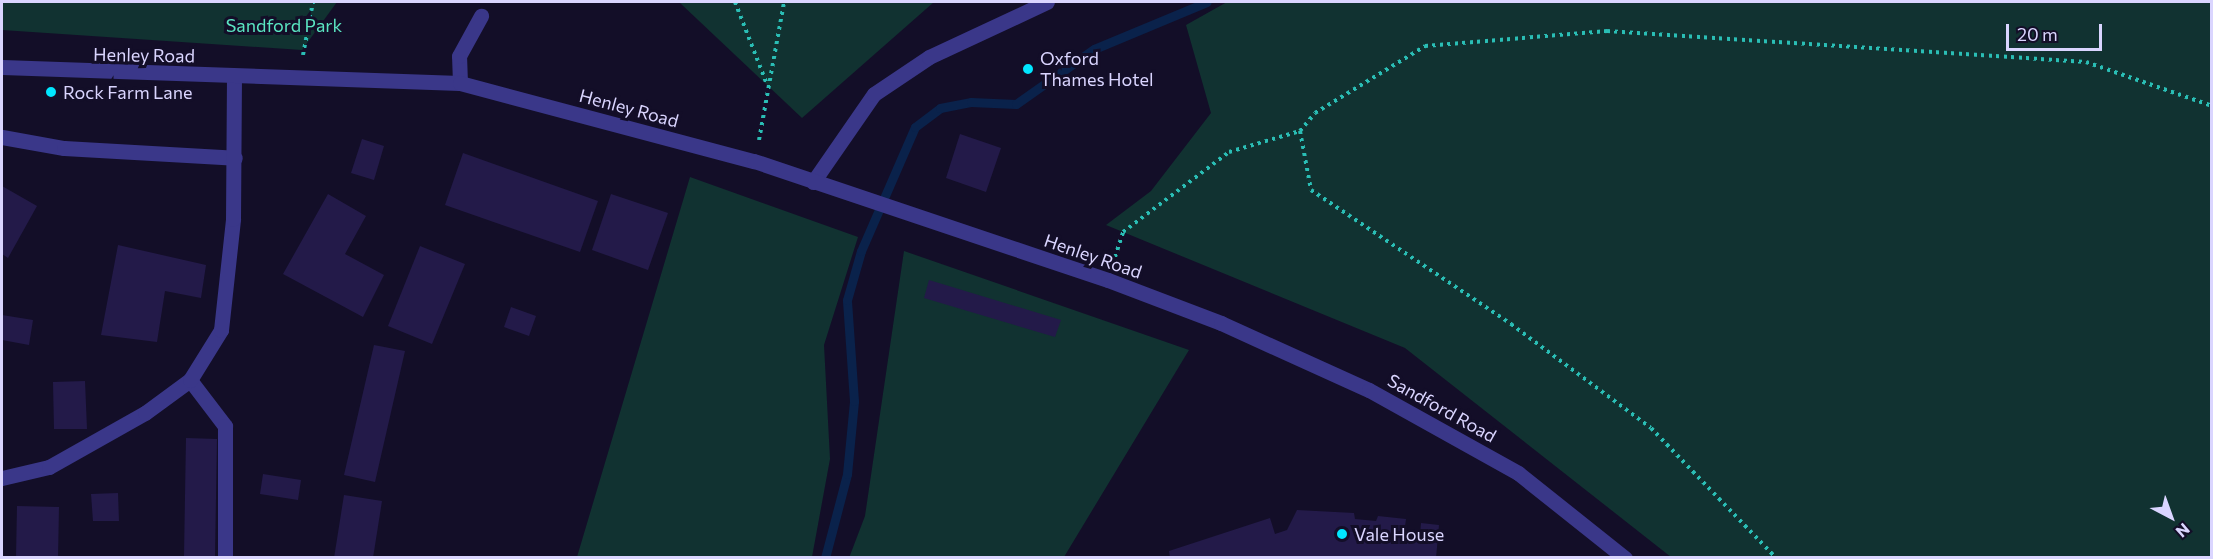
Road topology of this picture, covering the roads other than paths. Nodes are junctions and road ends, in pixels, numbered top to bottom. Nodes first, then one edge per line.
1 (1047, 2) edge
2 (481, 16) dead end
3 (2, 67) edge
4 (234, 76) junction
5 (460, 82) junction
6 (2, 136) edge
7 (235, 158) junction
8 (813, 182) junction
9 (1221, 323) joint
10 (190, 380) junction
11 (2, 478) edge
12 (225, 558) edge
13 (1625, 558) edge

1 - 8 street
2 - 5 street
3 - 4 street, Henley Road
4 - 5 street, Henley Road
4 - 7 street
5 - 8 street, Henley Road
6 - 7 street
7 - 10 street
8 - 9 street, Henley Road
9 - 13 street, Sandford Road
10 - 11 street
10 - 12 street

